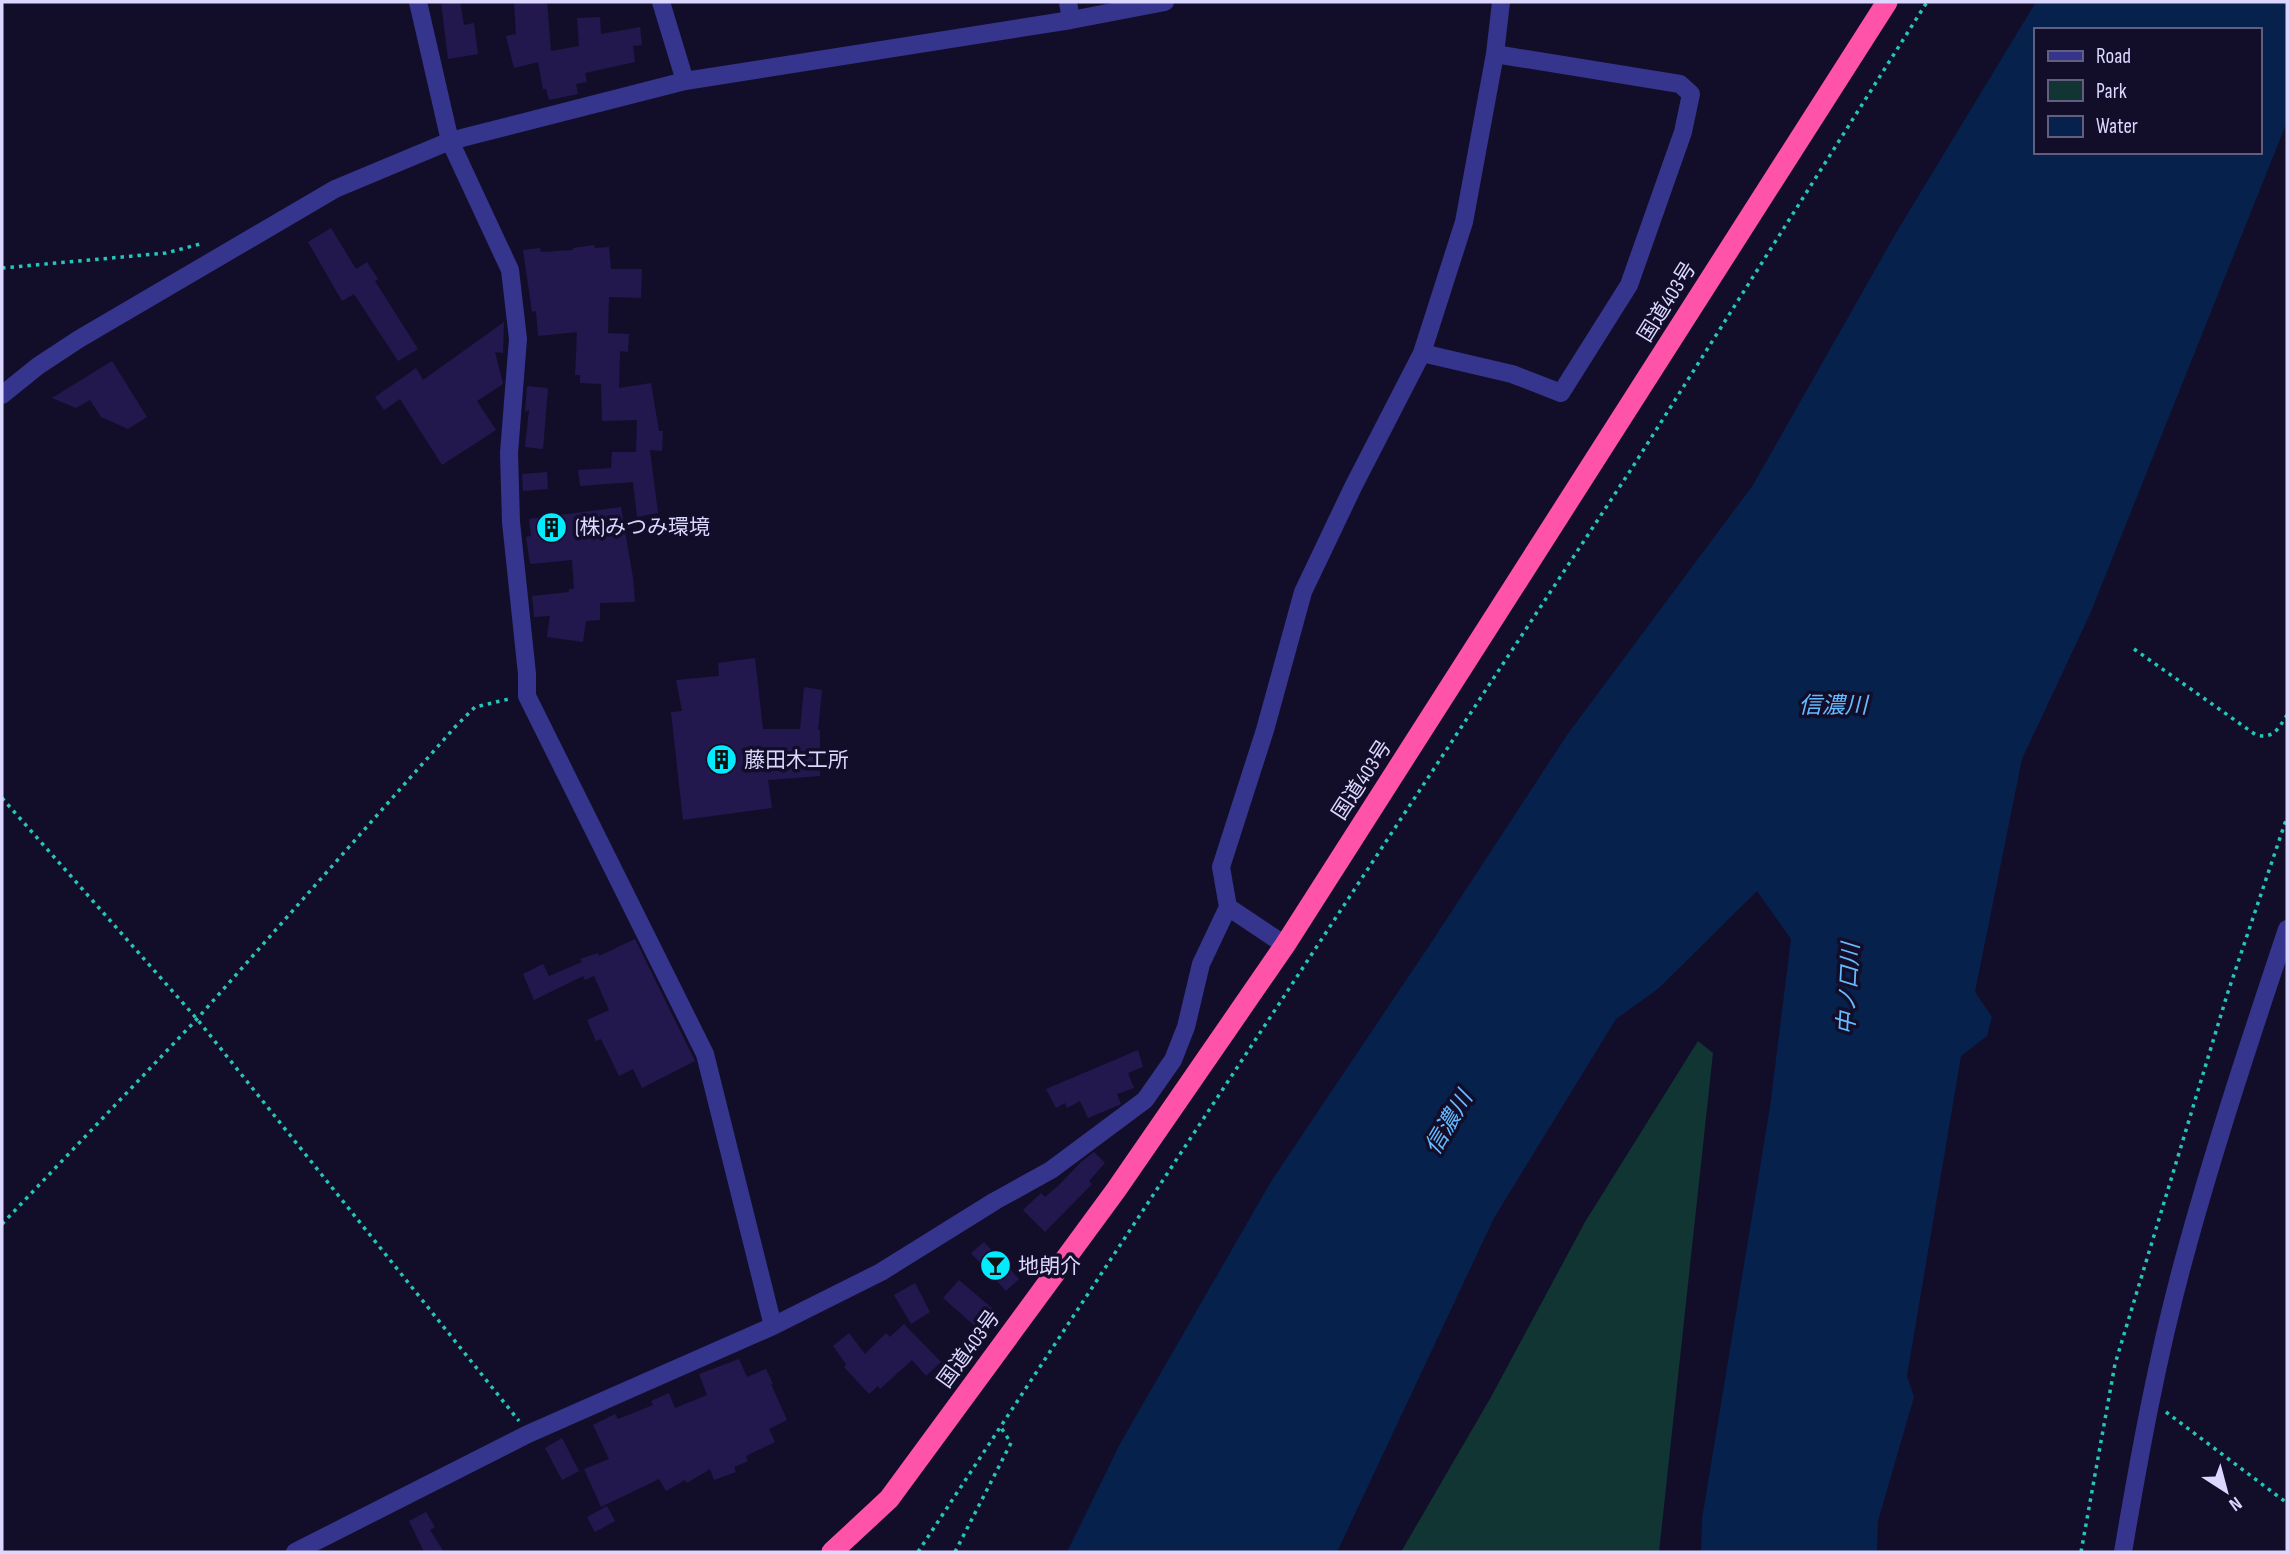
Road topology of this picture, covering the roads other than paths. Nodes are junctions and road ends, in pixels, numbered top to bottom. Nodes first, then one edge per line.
1 (418, 2) edge
2 (661, 2) edge
3 (1068, 2) edge
4 (1165, 2) edge
5 (1501, 2) edge
6 (1887, 2) edge
7 (1071, 20) junction
8 (1495, 54) junction
9 (685, 81) junction
10 (450, 141) junction
11 (1422, 354) junction
12 (2, 395) edge
13 (1228, 907) junction
14 (2287, 929) edge
15 (1284, 945) junction
16 (773, 1326) junction
17 (295, 1552) edge
18 (832, 1552) edge
19 (2123, 1552) edge

1 - 10 street
2 - 9 street
3 - 7 street
4 - 7 street
5 - 8 street
6 - 15 highway, 国道403号
7 - 9 street
8 - 11 street
8 - 11 street
9 - 10 street
10 - 12 street
10 - 16 street
11 - 13 street
13 - 15 street
13 - 16 street
14 - 19 street
15 - 18 highway, 国道403号
16 - 17 street

